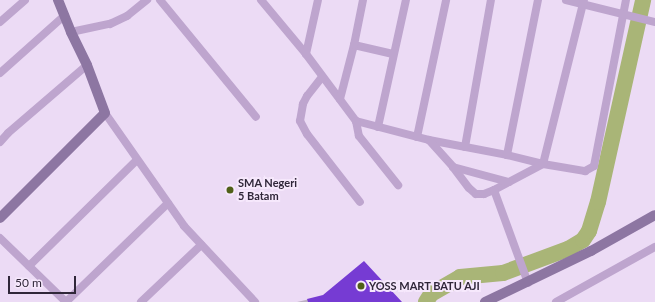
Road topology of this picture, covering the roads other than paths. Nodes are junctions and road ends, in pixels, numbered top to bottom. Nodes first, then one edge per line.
1 (25, 0) edge
2 (58, 0) edge
3 (147, 0) edge
4 (160, 0) edge
5 (261, 0) edge
6 (318, 0) edge
7 (363, 0) edge
8 (406, 0) edge
9 (446, 0) edge
10 (491, 0) edge
11 (538, 0) edge
12 (566, 0) edge
13 (626, 0) edge
14 (584, 2) edge
15 (268, 4) edge
16 (65, 15) junction
17 (625, 15) junction
18 (0, 22) edge
19 (655, 22) edge
20 (71, 32) junction
21 (354, 45) junction
22 (306, 54) junction
23 (393, 54) junction
24 (87, 65) junction
25 (0, 73) edge
26 (322, 77) junction
27 (340, 99) junction
28 (105, 113) junction
29 (256, 118) dead end
30 (356, 121) junction
31 (378, 128) junction
32 (417, 137) junction
33 (429, 140) junction
34 (0, 142) edge
35 (465, 147) junction
36 (507, 155) junction
37 (137, 160) junction
38 (543, 164) junction
39 (453, 167) junction
40 (509, 182) junction
41 (398, 185) dead end
42 (494, 190) junction
43 (360, 202) dead end
44 (168, 203) junction
45 (655, 215) edge
46 (0, 218) edge
47 (0, 238) edge
48 (201, 245) junction
49 (655, 247) edge
50 (29, 266) junction
51 (527, 279) junction
52 (66, 302) edge
53 (141, 302) edge
54 (255, 302) edge
55 (485, 302) edge
56 (556, 302) edge

1 - 18 street
2 - 16 street
3 - 20 street
4 - 29 street
5 - 15 street
6 - 22 street
7 - 21 street
8 - 23 street
9 - 32 street
10 - 35 street
11 - 36 street
12 - 14 street
13 - 17 street
14 - 17 street
14 - 38 street
15 - 22 street
16 - 20 street
16 - 25 street
17 - 19 street
17 - 38 street
20 - 24 street
21 - 23 street
21 - 27 street
22 - 26 street
23 - 31 street
24 - 28 street
24 - 34 street
26 - 27 street
26 - 43 street
27 - 30 street
28 - 37 street
28 - 46 street
30 - 31 street
30 - 41 street
31 - 32 street
32 - 33 street
33 - 35 street
33 - 39 street
35 - 36 street
36 - 38 street
37 - 44 street
37 - 50 street
38 - 40 street
39 - 40 street
39 - 42 street
40 - 42 street
42 - 51 street
44 - 48 street
44 - 52 street
45 - 51 street
47 - 50 street
48 - 53 street
48 - 54 street
49 - 56 street
50 - 52 street
51 - 55 street

